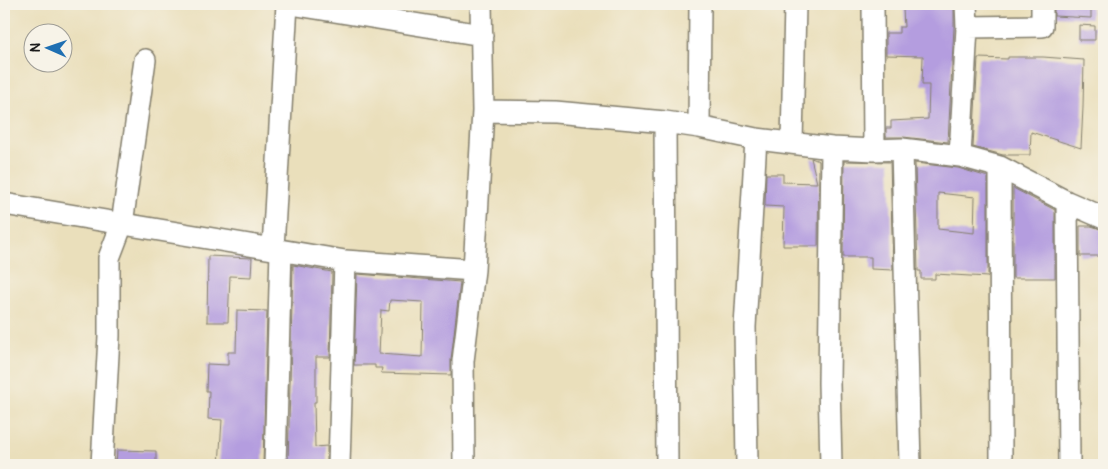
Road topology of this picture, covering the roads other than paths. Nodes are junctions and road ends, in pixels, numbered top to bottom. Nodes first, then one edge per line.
1 (289, 4) edge
2 (481, 4) edge
3 (700, 4) edge
4 (795, 4) edge
5 (872, 4) edge
6 (966, 4) edge
7 (1042, 4) edge
8 (336, 8) edge
9 (967, 27) junction
10 (482, 35) junction
11 (146, 60) dead end
12 (484, 111) junction
13 (665, 122) junction
14 (699, 127) junction
15 (756, 139) junction
16 (792, 143) junction
17 (832, 148) junction
18 (902, 149) junction
19 (874, 150) junction
20 (960, 156) junction
21 (1000, 166) junction
22 (1067, 202) junction
23 (4, 204) edge
24 (1104, 218) edge
25 (122, 224) junction
26 (277, 249) junction
27 (345, 261) junction
28 (474, 270) junction
29 (102, 465) edge
30 (274, 465) edge
31 (339, 465) edge
32 (464, 465) edge
33 (667, 465) edge
34 (747, 465) edge
35 (831, 465) edge
36 (910, 465) edge
37 (1001, 465) edge
38 (1069, 465) edge

1 - 8 street
1 - 26 street
2 - 10 street
3 - 14 street
4 - 16 street
5 - 19 street
6 - 9 street
7 - 9 street
8 - 10 street
9 - 20 street
10 - 12 street
11 - 25 street
12 - 13 street
12 - 28 street
13 - 14 street
13 - 33 street
14 - 15 street
15 - 16 street
15 - 34 street
16 - 17 street
17 - 19 street
17 - 35 street
18 - 19 street
18 - 20 street
18 - 36 street
20 - 21 street
21 - 22 street
21 - 37 street
22 - 24 street
22 - 38 street
23 - 25 street
25 - 26 street
25 - 29 street
26 - 27 street
26 - 30 street
27 - 28 street
27 - 31 street
28 - 32 street

